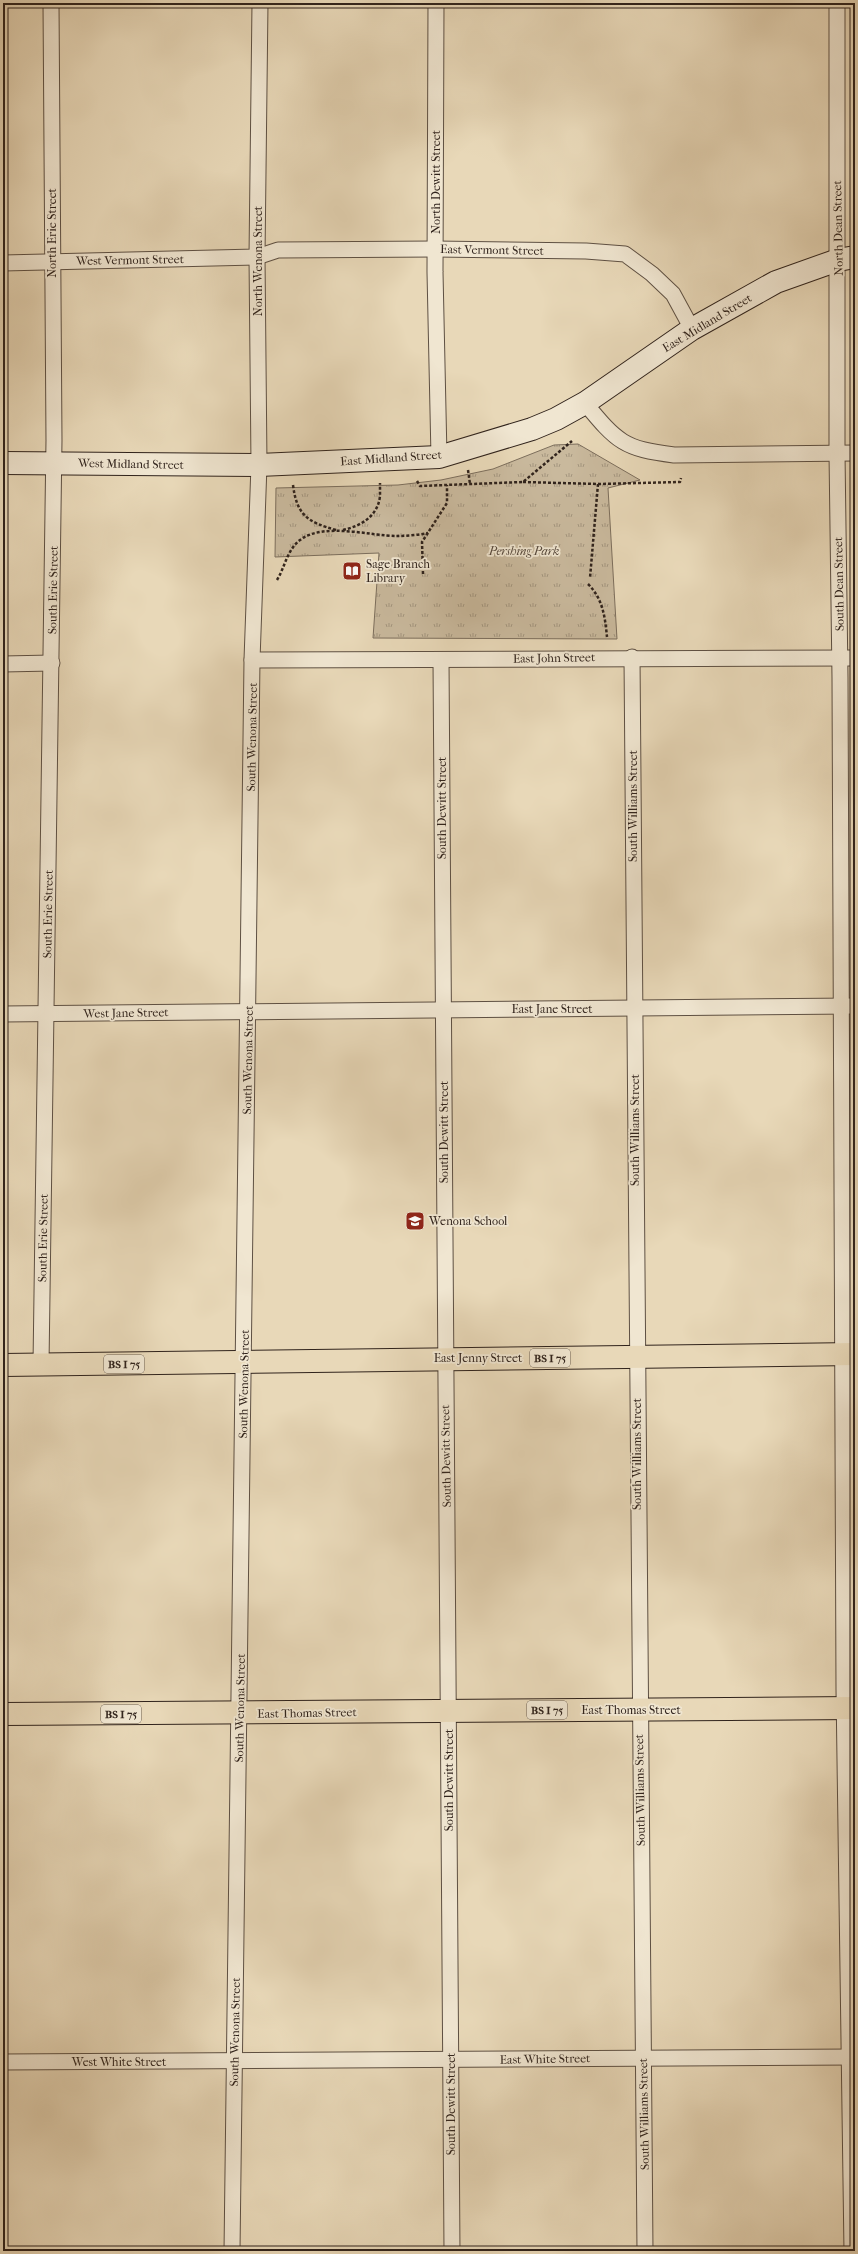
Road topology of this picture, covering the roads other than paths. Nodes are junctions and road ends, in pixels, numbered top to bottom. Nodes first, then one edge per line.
1 (50, 3) edge
2 (260, 3) edge
3 (436, 3) edge
4 (837, 3) edge
5 (436, 249) junction
6 (257, 257) junction
7 (846, 258) edge
8 (52, 262) junction
9 (3, 263) edge
10 (692, 329) junction
11 (585, 403) junction
12 (837, 453) junction
13 (855, 453) edge
14 (439, 457) junction
15 (54, 462) junction
16 (3, 463) edge
17 (259, 465) junction
18 (257, 518) joint
19 (632, 657) junction
20 (840, 658) junction
21 (855, 658) edge
22 (252, 660) junction
23 (441, 660) junction
24 (3, 664) edge
25 (52, 664) junction
26 (848, 1006) edge
27 (443, 1009) junction
28 (634, 1009) junction
29 (248, 1012) junction
30 (3, 1014) edge
31 (46, 1014) junction
32 (849, 1354) edge
33 (445, 1358) junction
34 (637, 1358) junction
35 (245, 1361) junction
36 (3, 1365) edge
37 (41, 1365) junction
38 (850, 1708) edge
39 (639, 1709) junction
40 (448, 1710) junction
41 (3, 1714) edge
42 (240, 1714) junction
43 (852, 2057) edge
44 (644, 2058) junction
45 (235, 2061) junction
46 (451, 2061) junction
47 (3, 2062) edge
48 (232, 2251) edge
49 (452, 2251) edge
50 (645, 2251) edge
51 (852, 2251) edge

1 - 8 street, North Erie Street
2 - 6 street, North Wenona Street
3 - 5 street, North Dewitt Street
4 - 7 street, North Dean Street
5 - 6 street, East Vermont Street
5 - 10 street, East Vermont Street
5 - 14 street, North Dewitt Street
6 - 8 street, West Vermont Street
6 - 17 street, North Wenona Street
7 - 10 main road, East Midland Street
7 - 12 street, North Dean Street
8 - 9 street, West Vermont Street
8 - 15 street, North Erie Street
10 - 11 main road, East Midland Street
11 - 12 street
11 - 14 main road, East Midland Street
12 - 13 street
12 - 20 street, South Dean Street
14 - 17 main road, East Midland Street
15 - 16 main road, West Midland Street
15 - 17 main road, West Midland Street
15 - 25 street, South Erie Street
17 - 18 street, North Wenona Street
18 - 22 street, South Wenona Street
19 - 20 street, East John Street
19 - 23 street, East John Street
19 - 28 street, South Williams Street
20 - 21 street, East John Street
20 - 26 street, South Dean Street
22 - 23 street, East John Street
22 - 29 street, South Wenona Street
23 - 27 street, South Dewitt Street
24 - 25 street
25 - 31 street, South Erie Street
26 - 28 street, East Jane Street
26 - 32 street, South Dean Street
27 - 28 street, East Jane Street
27 - 29 street, East Jane Street
27 - 33 street, South Dewitt Street
28 - 34 street, South Williams Street
29 - 31 street, West Jane Street
29 - 35 street, South Wenona Street
30 - 31 street, West Jane Street
31 - 37 street, South Erie Street
32 - 34 highway, East Jenny Street / BS I 75
32 - 38 street, South Dean Street
33 - 34 highway, East Jenny Street / BS I 75
33 - 35 highway, East Jenny Street / BS I 75
33 - 40 street, South Dewitt Street
34 - 39 street, South Williams Street
35 - 37 highway, BS I 75
35 - 42 street, South Wenona Street
36 - 37 highway, BS I 75
38 - 39 highway, East Thomas Street / BS I 75
38 - 43 street, South Dean Street
39 - 40 highway, East Thomas Street / BS I 75
39 - 44 street, South Williams Street
40 - 42 highway, East Thomas Street / BS I 75
40 - 46 street, South Dewitt Street
41 - 42 highway, BS I 75
42 - 45 street, South Wenona Street
43 - 44 street, East White Street
43 - 51 street, South Dean Street
44 - 46 street, East White Street
44 - 50 street, South Williams Street
45 - 46 street, East White Street
45 - 47 street, West White Street
45 - 48 street, South Wenona Street
46 - 49 street, South Dewitt Street

